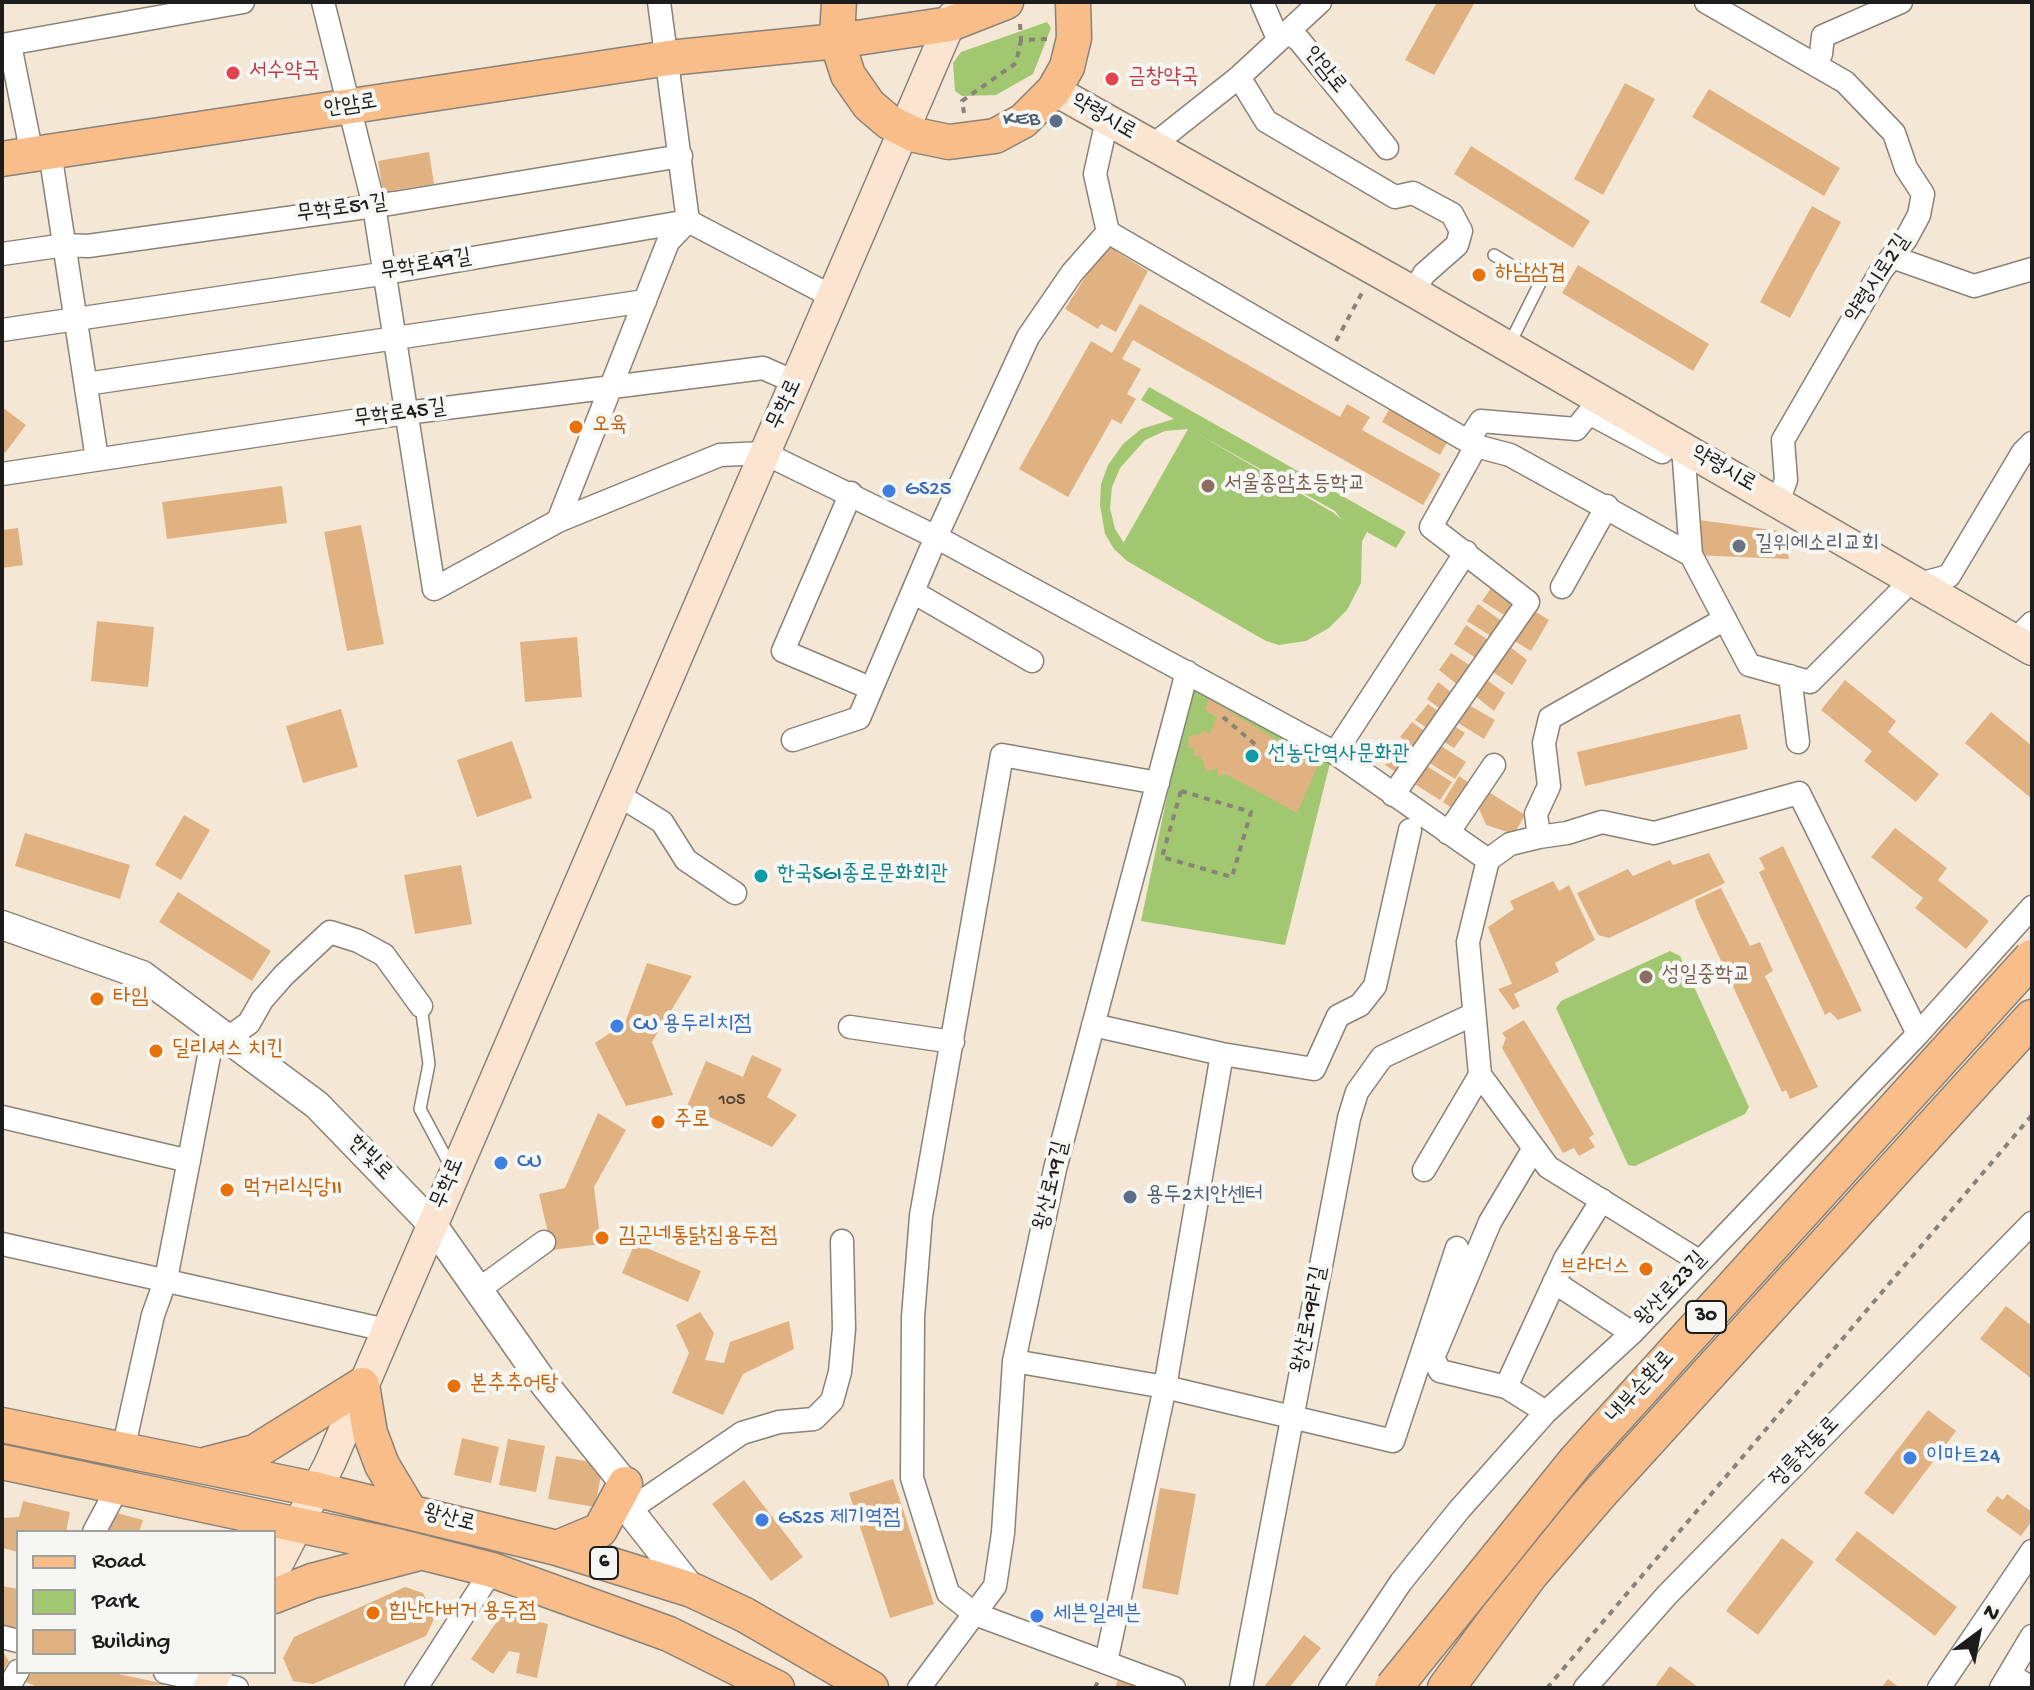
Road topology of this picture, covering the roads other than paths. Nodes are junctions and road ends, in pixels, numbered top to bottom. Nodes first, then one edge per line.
1 (243, 2) edge
2 (323, 2) edge
3 (659, 2) edge
4 (987, 2) edge
5 (1073, 2) edge
6 (1262, 2) edge
7 (1320, 2) edge
8 (1706, 2) edge
9 (1901, 2) edge
10 (1012, 8) edge
11 (955, 14) edge
12 (829, 31) edge
13 (1288, 33) junction
14 (6, 45) edge
15 (669, 58) junction
16 (1815, 63) junction
17 (1239, 77) junction
18 (1054, 90) junction
19 (349, 107) junction
20 (1107, 120) junction
21 (904, 131) junction
22 (1152, 146) junction
23 (1387, 148) dead end
24 (28, 155) edge
25 (681, 156) junction
26 (374, 206) junction
27 (688, 221) junction
28 (1108, 232) junction
29 (65, 245) junction
30 (2, 254) edge
31 (1494, 255) dead end
32 (1892, 257) junction
33 (2032, 269) edge
34 (385, 273) junction
35 (1414, 292) junction
36 (831, 296) junction
37 (645, 301) junction
38 (76, 318) junction
39 (2, 330) edge
40 (394, 336) junction
41 (1508, 346) junction
42 (797, 383) junction
43 (86, 384) junction
44 (610, 388) junction
45 (406, 413) junction
46 (2032, 443) edge
47 (1472, 444) junction
48 (764, 453) junction
49 (1684, 455) junction
50 (97, 459) junction
51 (2, 474) edge
52 (851, 493) junction
53 (1778, 502) junction
54 (1607, 506) junction
55 (558, 521) junction
56 (936, 537) junction
57 (1466, 552) junction
58 (1691, 555) junction
59 (1916, 582) junction
60 (1562, 587) dead end
61 (913, 592) junction
62 (1725, 619) junction
63 (2026, 638) edge
64 (1032, 661) dead end
65 (1187, 672) junction
66 (1790, 676) junction
67 (870, 688) junction
68 (793, 740) dead end
69 (1798, 742) dead end
70 (1335, 753) junction
71 (1494, 765) dead end
72 (1158, 783) junction
73 (617, 794) junction
74 (1393, 795) junction
75 (1410, 830) dead end
76 (1448, 833) junction
77 (1539, 837) junction
78 (1488, 860) junction
79 (735, 893) dead end
80 (2032, 907) edge
81 (2, 925) edge
82 (2032, 958) edge
83 (421, 1006) joint
84 (1472, 1015) junction
85 (2032, 1018) edge
86 (1093, 1025) junction
87 (850, 1027) dead end
88 (1918, 1034) junction
89 (227, 1036) junction
90 (953, 1042) junction
91 (1222, 1054) junction
92 (1480, 1075) junction
93 (2, 1117) edge
94 (1534, 1148) junction
95 (189, 1161) junction
96 (1424, 1170) dead end
97 (454, 1172) junction
98 (1602, 1200) junction
99 (2032, 1223) edge
100 (432, 1224) junction
101 (842, 1241) dead end
102 (544, 1242) dead end
103 (2, 1244) edge
104 (1457, 1248) dead end
105 (1699, 1261) junction
106 (166, 1279) junction
107 (1554, 1282) junction
108 (478, 1290) junction
109 (386, 1330) junction
110 (1632, 1333) junction
111 (1014, 1361) junction
112 (362, 1385) junction
113 (1165, 1387) junction
114 (1506, 1387) junction
115 (1546, 1412) junction
116 (1293, 1415) junction
117 (2, 1425) edge
118 (123, 1450) junction
119 (2, 1461) edge
120 (85, 1466) dead end
121 (200, 1466) junction
122 (118, 1487) junction
123 (318, 1490) junction
124 (627, 1497) junction
125 (256, 1501) dead end
126 (193, 1504) junction
127 (409, 1510) junction
128 (299, 1526) junction
129 (95, 1530) edge
130 (218, 1530) edge
131 (557, 1548) junction
132 (2032, 1551) edge
133 (422, 1552) junction
134 (276, 1567) edge
135 (492, 1570) junction
136 (692, 1590) junction
137 (276, 1595) edge
138 (975, 1614) junction
139 (2032, 1636) edge
140 (1106, 1662) junction
141 (176, 1674) edge
142 (732, 1677) edge
143 (218, 1682) edge
144 (2005, 1682) edge
145 (416, 1688) edge
146 (777, 1688) edge
147 (871, 1688) edge
148 (919, 1688) edge
149 (1174, 1688) edge
150 (1241, 1688) edge
151 (1330, 1688) edge
152 (1393, 1688) edge
153 (1446, 1688) edge
154 (1585, 1688) edge
155 (1939, 1688) edge
156 (2032, 1688) edge

1 - 14 street
2 - 19 street
3 - 15 street
4 - 11 main road, 안암로
5 - 18 main road
6 - 13 street, 안암로
7 - 13 street, 약령시로
8 - 16 street, 약령시로2길
9 - 16 street
10 - 11 main road, 안암로
11 - 12 main road, 안암로
11 - 21 main road, 무학로
12 - 15 main road, 안암로
12 - 21 main road
13 - 17 street, 약령시로
13 - 23 street, 안암로
14 - 24 street
15 - 19 main road, 안암로
15 - 25 street
16 - 32 street, 약령시로2길
17 - 22 street, 약령시로
17 - 35 street
18 - 20 main road, 약령시로
18 - 21 main road
19 - 24 main road, 안암로
19 - 26 street
20 - 22 main road, 약령시로
20 - 28 street
21 - 36 main road, 무학로
22 - 35 main road, 약령시로
24 - 29 street
25 - 26 street, 무학로51길
25 - 27 street
26 - 29 street, 무학로51길
26 - 34 street
27 - 34 street, 무학로49길
27 - 36 street
27 - 37 street
28 - 47 street
28 - 56 street
29 - 30 street, 무학로51길
29 - 38 street
31 - 41 lane
32 - 33 street
32 - 53 street, 약령시로2길
34 - 38 street, 무학로49길
34 - 40 street
35 - 41 main road, 약령시로
36 - 42 main road, 무학로
37 - 40 street
37 - 44 street
38 - 39 street, 무학로49길
38 - 43 street
40 - 43 street
40 - 45 street
41 - 49 main road, 약령시로
42 - 44 street, 무학로45길
42 - 48 main road, 무학로
43 - 50 street
44 - 45 street, 무학로45길
44 - 55 street
45 - 50 street, 무학로45길
45 - 55 street
46 - 59 street
47 - 49 street, 약령시로
47 - 54 street
47 - 57 street
48 - 52 street
48 - 55 street
48 - 73 main road, 무학로
49 - 53 main road, 약령시로
49 - 58 street
50 - 51 street, 무학로45길
52 - 56 street
52 - 67 street
53 - 59 main road, 약령시로
54 - 58 street
54 - 60 street
56 - 61 street
56 - 65 street
57 - 70 street
57 - 74 street
58 - 62 street
59 - 63 main road, 약령시로
59 - 66 street
61 - 64 street
61 - 67 street
62 - 66 street
62 - 77 street
65 - 70 street
65 - 72 street, 왕산로19길
66 - 69 street
67 - 68 street
70 - 74 street
71 - 76 street
72 - 86 street, 왕산로19길
72 - 90 street
73 - 79 street
73 - 97 main road, 무학로
74 - 76 street
75 - 91 street
76 - 78 street
77 - 78 street
77 - 88 street
78 - 84 street
80 - 88 street, 왕산로23길
81 - 89 street, 한빛로
82 - 152 highway, 내부순환로 / 30, bridge
83 - 89 street
83 - 97 lane
84 - 92 street
84 - 116 street, 왕산로19라길
85 - 153 highway, 내부순환로 / 30
86 - 91 street
86 - 111 street, 왕산로19길
87 - 90 street
88 - 105 street, 왕산로23길
89 - 95 street
89 - 100 street, 한빛로
90 - 138 street
91 - 113 street
92 - 94 street
92 - 96 street
93 - 95 street
94 - 98 street
94 - 114 street
95 - 106 street
97 - 100 main road, 무학로
98 - 105 street
98 - 107 street
99 - 154 street, 정릉천동로
100 - 108 street, 한빛로
100 - 109 main road, 무학로
101 - 124 street
102 - 108 street
103 - 106 street
104 - 116 street
105 - 110 street, 왕산로23길
106 - 109 street
106 - 118 street
107 - 110 street
107 - 114 street
108 - 124 street, 한빛로
109 - 112 main road, 무학로
110 - 115 street, 왕산로23길
111 - 113 street
111 - 138 street, 왕산로19길
112 - 121 main road
112 - 123 main road, 무학로
112 - 127 main road
113 - 116 street
113 - 140 street
114 - 115 street
115 - 151 street, 왕산로23길
116 - 150 street, 왕산로19라길
117 - 118 main road, 왕산로 / 6
118 - 121 main road, 왕산로 / 6
119 - 120 lane
119 - 122 main road, 왕산로 / 6
121 - 123 main road, 왕산로 / 6
122 - 126 main road, 왕산로 / 6
122 - 129 street
123 - 127 main road, 왕산로 / 6
123 - 128 main road, 무학로
124 - 131 main road
124 - 136 street, 한빛로
125 - 128 lane
126 - 128 main road, 왕산로 / 6
126 - 130 main road
127 - 131 main road, 왕산로 / 6
128 - 133 main road, 왕산로 / 6
128 - 134 main road, 무학로
131 - 136 main road, 왕산로 / 6
132 - 155 street
133 - 135 main road, 왕산로 / 6
133 - 137 main road
135 - 142 main road, 왕산로 / 6
135 - 145 street
136 - 147 main road, 왕산로 / 6
138 - 140 street
138 - 148 street, 왕산로19길
139 - 144 street
140 - 149 street
141 - 143 street
142 - 146 main road, 왕산로 / 6
144 - 156 street

